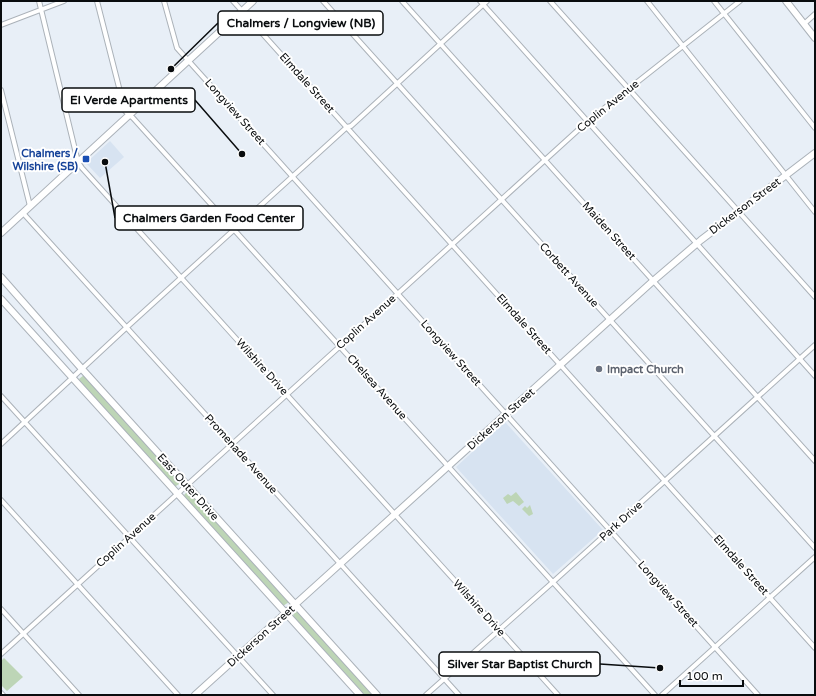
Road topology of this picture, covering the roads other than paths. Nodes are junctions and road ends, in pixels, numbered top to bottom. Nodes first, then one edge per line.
1 (39, 1) edge
2 (64, 1) edge
3 (97, 1) edge
4 (164, 1) edge
5 (232, 1) edge
6 (253, 1) edge
7 (323, 1) edge
8 (402, 1) edge
9 (487, 1) edge
10 (550, 1) edge
11 (646, 1) edge
12 (714, 1) edge
13 (740, 1) edge
14 (786, 1) edge
15 (481, 3) edge
16 (40, 10) junction
17 (242, 11) junction
18 (724, 13) junction
19 (815, 14) edge
20 (804, 24) junction
21 (1, 25) edge
22 (815, 38) edge
23 (440, 43) junction
24 (682, 46) junction
25 (188, 61) junction
26 (397, 83) junction
27 (629, 89) junction
28 (1, 90) edge
29 (129, 116) junction
30 (588, 121) junction
31 (347, 128) junction
32 (815, 128) edge
33 (815, 153) edge
34 (545, 160) junction
35 (78, 162) junction
36 (786, 175) junction
37 (293, 177) junction
38 (502, 200) junction
39 (30, 206) junction
40 (738, 211) junction
41 (815, 212) edge
42 (23, 213) junction
43 (234, 230) junction
44 (1, 233) edge
45 (697, 243) junction
46 (452, 245) junction
47 (1, 277) edge
48 (181, 278) junction
49 (653, 281) junction
50 (398, 294) junction
51 (815, 297) edge
52 (1, 299) edge
53 (24, 302) junction
54 (13, 312) junction
55 (610, 320) junction
56 (127, 327) junction
57 (815, 345) edge
58 (340, 346) junction
59 (800, 358) junction
60 (560, 365) junction
61 (82, 369) junction
62 (815, 376) edge
63 (73, 377) junction
64 (286, 394) junction
65 (1, 396) edge
66 (757, 397) junction
67 (506, 414) junction
68 (24, 422) junction
69 (714, 436) junction
70 (1, 444) edge
71 (232, 444) junction
72 (815, 461) edge
73 (449, 466) junction
74 (665, 481) junction
75 (187, 485) junction
76 (178, 493) junction
77 (1, 500) edge
78 (395, 514) junction
79 (611, 530) junction
80 (129, 537) junction
81 (815, 548) edge
82 (815, 557) edge
83 (340, 564) junction
84 (554, 582) junction
85 (77, 584) junction
86 (770, 598) junction
87 (296, 605) junction
88 (1, 609) edge
89 (286, 614) junction
90 (500, 630) junction
91 (23, 633) junction
92 (715, 647) junction
93 (815, 648) edge
94 (1, 654) edge
95 (237, 657) junction
96 (444, 678) junction
97 (79, 695) edge
98 (178, 695) edge
99 (195, 695) edge
100 (272, 695) edge
101 (360, 695) edge
102 (377, 695) edge
103 (426, 695) edge
104 (459, 695) edge
105 (558, 695) edge
106 (656, 695) edge
107 (662, 695) edge
108 (758, 695) edge

1 - 16 street, Wilshire Drive
2 - 16 street
3 - 29 street, Chelsea Avenue
4 - 25 street, Longview Street
5 - 17 street, Elmdale Street
6 - 17 street
7 - 26 street, Corbett Avenue
8 - 23 street, Maiden Street
9 - 15 street
10 - 27 street
11 - 24 street
12 - 18 street
13 - 18 street, Coplin Avenue
14 - 20 street
15 - 23 street
15 - 30 street
16 - 21 street
16 - 35 street, Wilshire Drive
17 - 25 street
17 - 31 street, Elmdale Street
18 - 24 street, Coplin Avenue
18 - 32 street
19 - 20 street
20 - 22 street
23 - 26 street
23 - 34 street, Maiden Street
24 - 27 street, Coplin Avenue
24 - 36 street
25 - 29 street
25 - 37 street, Longview Street
26 - 31 street
26 - 38 street, Corbett Avenue
27 - 30 street, Coplin Avenue
27 - 40 street
28 - 39 street
29 - 35 street
29 - 43 street, Chelsea Avenue
30 - 34 street, Coplin Avenue
30 - 45 street
31 - 37 street
31 - 46 street, Elmdale Street
33 - 36 street, Dickerson Street
34 - 38 street, Coplin Avenue
34 - 49 street, Maiden Street
35 - 39 street
35 - 48 street, Wilshire Drive
36 - 40 street, Dickerson Street
36 - 41 street
37 - 43 street
37 - 50 street, Longview Street
38 - 46 street, Coplin Avenue
38 - 55 street, Corbett Avenue
39 - 42 street
40 - 45 street, Dickerson Street
40 - 51 street
42 - 44 street
42 - 56 street, Promenade Avenue
43 - 48 street
43 - 58 street, Chelsea Avenue
45 - 49 street, Dickerson Street
45 - 59 street
46 - 50 street, Coplin Avenue
46 - 60 street, Elmdale Street
47 - 53 street, East Outer Drive
48 - 56 street
48 - 64 street, Wilshire Drive
49 - 55 street, Dickerson Street
49 - 66 street, Maiden Street
50 - 58 street, Coplin Avenue
50 - 67 street, Longview Street
52 - 54 street, East Outer Drive
53 - 54 street
53 - 61 street, East Outer Drive
54 - 63 street, East Outer Drive
55 - 60 street, Dickerson Street
55 - 69 street, Corbett Avenue
56 - 61 street
56 - 71 street, Promenade Avenue
57 - 59 street, Park Drive
58 - 64 street, Coplin Avenue
58 - 73 street, Chelsea Avenue
59 - 62 street
59 - 66 street, Park Drive
60 - 67 street, Dickerson Street
60 - 74 street, Elmdale Street
61 - 63 street
61 - 75 street, East Outer Drive
63 - 68 street
63 - 76 street, East Outer Drive
64 - 71 street, Coplin Avenue
64 - 78 street, Wilshire Drive
65 - 68 street
66 - 69 street, Park Drive
66 - 72 street, Maiden Street
67 - 73 street, Dickerson Street
67 - 79 street, Longview Street
68 - 70 street
68 - 80 street
69 - 74 street, Park Drive
69 - 81 street, Corbett Avenue
71 - 75 street, Coplin Avenue
71 - 83 street, Promenade Avenue
73 - 78 street, Dickerson Street
73 - 84 street, Chelsea Avenue
74 - 79 street, Park Drive
74 - 86 street, Elmdale Street
75 - 76 street, Coplin Avenue
75 - 87 street, East Outer Drive
76 - 80 street, Coplin Avenue
76 - 89 street, East Outer Drive
77 - 85 street
78 - 83 street, Dickerson Street
78 - 90 street, Wilshire Drive
79 - 84 street, Park Drive
79 - 92 street, Longview Street
80 - 85 street, Coplin Avenue
80 - 95 street
82 - 86 street
83 - 87 street, Dickerson Street
83 - 96 street, Promenade Avenue
84 - 90 street, Park Drive
84 - 106 street, Chelsea Avenue
85 - 91 street, Coplin Avenue
85 - 98 street
86 - 92 street
86 - 93 street, Elmdale Street
87 - 89 street, Dickerson Street
87 - 102 street, East Outer Drive
88 - 91 street
89 - 95 street, Dickerson Street
89 - 101 street, East Outer Drive
90 - 96 street, Park Drive
90 - 105 street, Wilshire Drive
91 - 94 street, Coplin Avenue
91 - 97 street
92 - 107 street
92 - 108 street, Longview Street
95 - 99 street, Dickerson Street
95 - 100 street
96 - 103 street, Park Drive
96 - 104 street, Promenade Avenue

